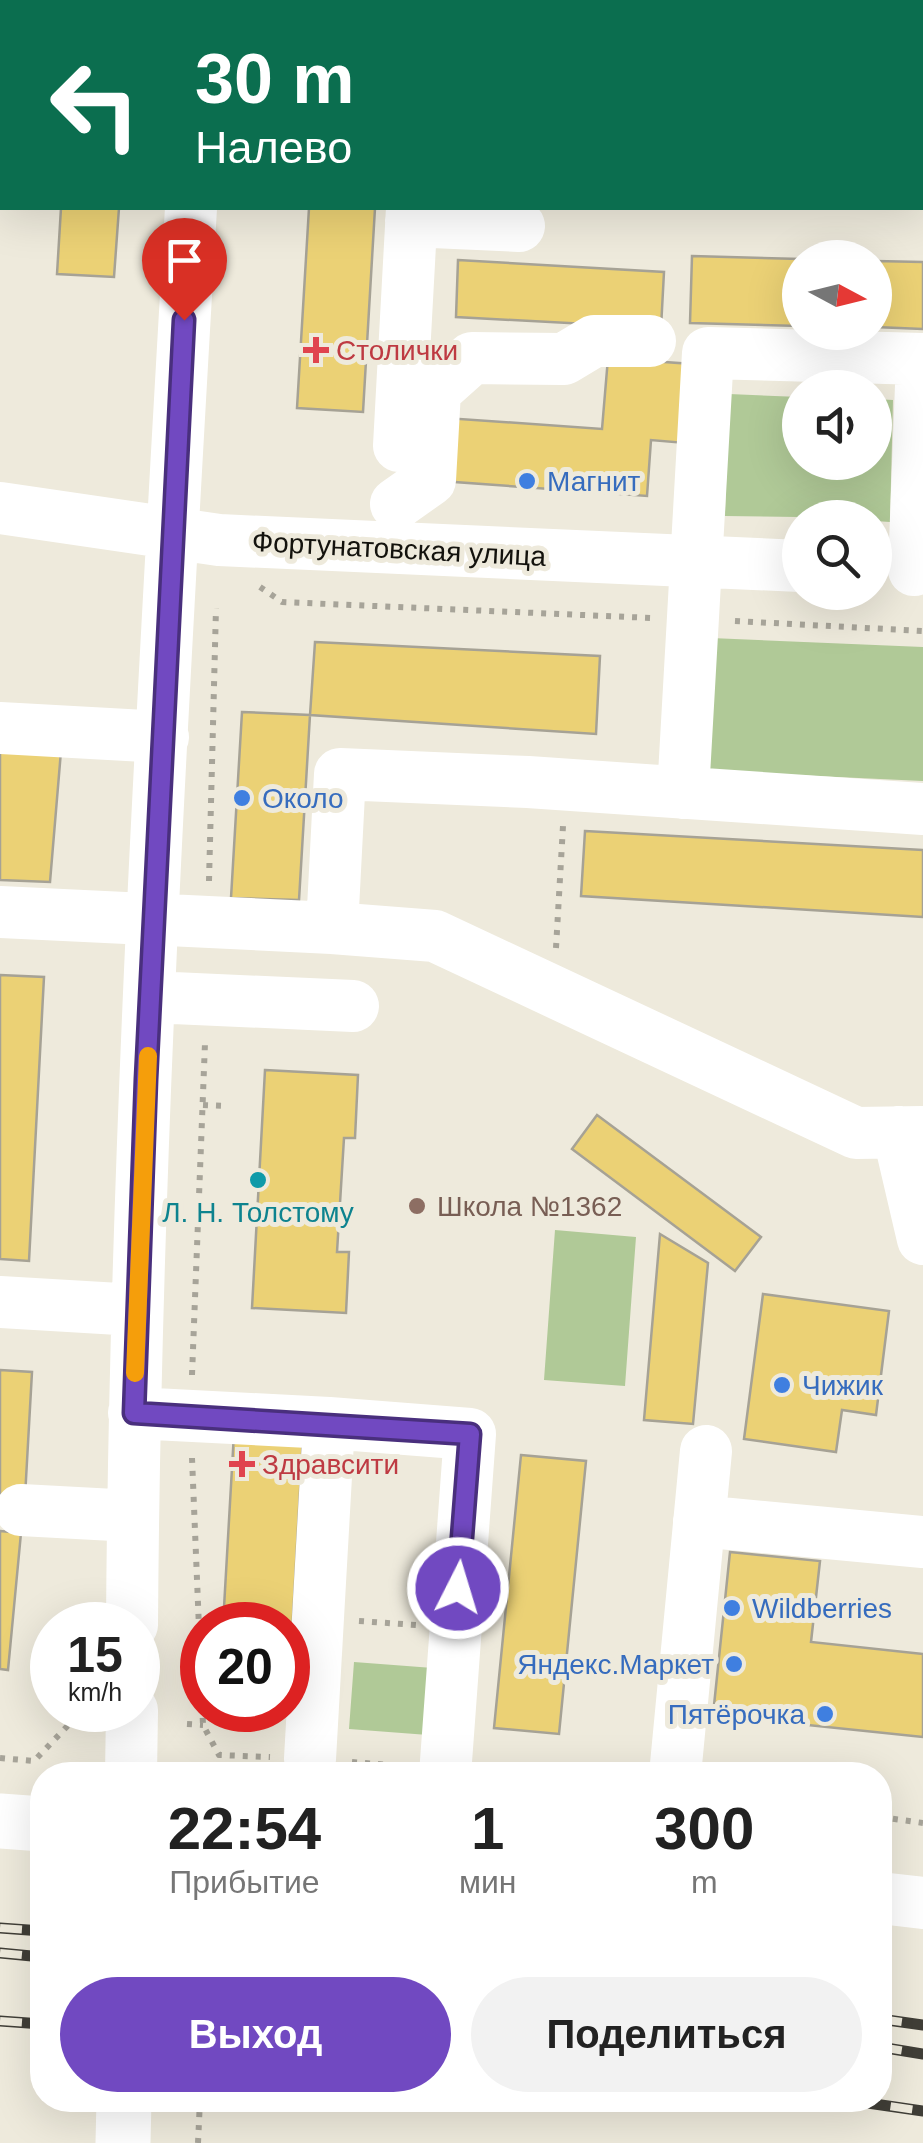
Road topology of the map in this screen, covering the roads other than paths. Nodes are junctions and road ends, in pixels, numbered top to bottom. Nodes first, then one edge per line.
1 (191, 210) edge
2 (412, 214) edge
3 (519, 226) dead end
4 (650, 341) dead end
5 (922, 419) edge
6 (0, 508) edge
7 (394, 526) junction
8 (172, 534) junction
9 (698, 562) junction
10 (782, 565) edge
11 (904, 570) edge
12 (0, 728) edge
13 (163, 737) junction
14 (683, 792) junction
15 (923, 809) edge
16 (0, 912) edge
17 (154, 921) junction
18 (332, 928) junction
19 (151, 997) junction
20 (353, 1006) dead end
21 (911, 1132) edge
22 (923, 1239) edge
23 (0, 1302) edge
24 (136, 1310) junction
25 (134, 1413) junction
26 (329, 1423) junction
27 (706, 1451) dead end
28 (21, 1510) dead end
29 (133, 1516) junction
30 (699, 1521) junction
31 (923, 1542) edge
32 (132, 1602) edge
33 (116, 1732) edge
34 (310, 1758) road end
35 (127, 1762) edge
36 (447, 1762) edge
37 (676, 1762) edge
38 (0, 1821) edge
39 (30, 1823) edge
40 (892, 1899) edge
41 (923, 1903) edge
42 (124, 2112) edge
43 (123, 2143) edge

1 - 8 street
2 - 3 street
2 - 7 street
4 - 7 street
5 - 9 street
5 - 11 street
6 - 8 street, Фортунатовская улица
7 - 8 street, Фортунатовская улица
7 - 9 street, Фортунатовская улица
8 - 13 street
9 - 10 street, Фортунатовская улица
9 - 14 street
12 - 13 street
13 - 17 street
14 - 15 street
14 - 18 street
16 - 17 street
17 - 18 street
17 - 19 street
18 - 21 street
19 - 20 street
19 - 24 street
21 - 22 street
23 - 24 street
24 - 25 street
25 - 26 street
25 - 29 street
26 - 34 street
26 - 36 street
27 - 30 street
28 - 29 street
29 - 32 street
30 - 31 street
30 - 37 street
33 - 35 street
38 - 39 main road
40 - 41 street
42 - 43 main road

